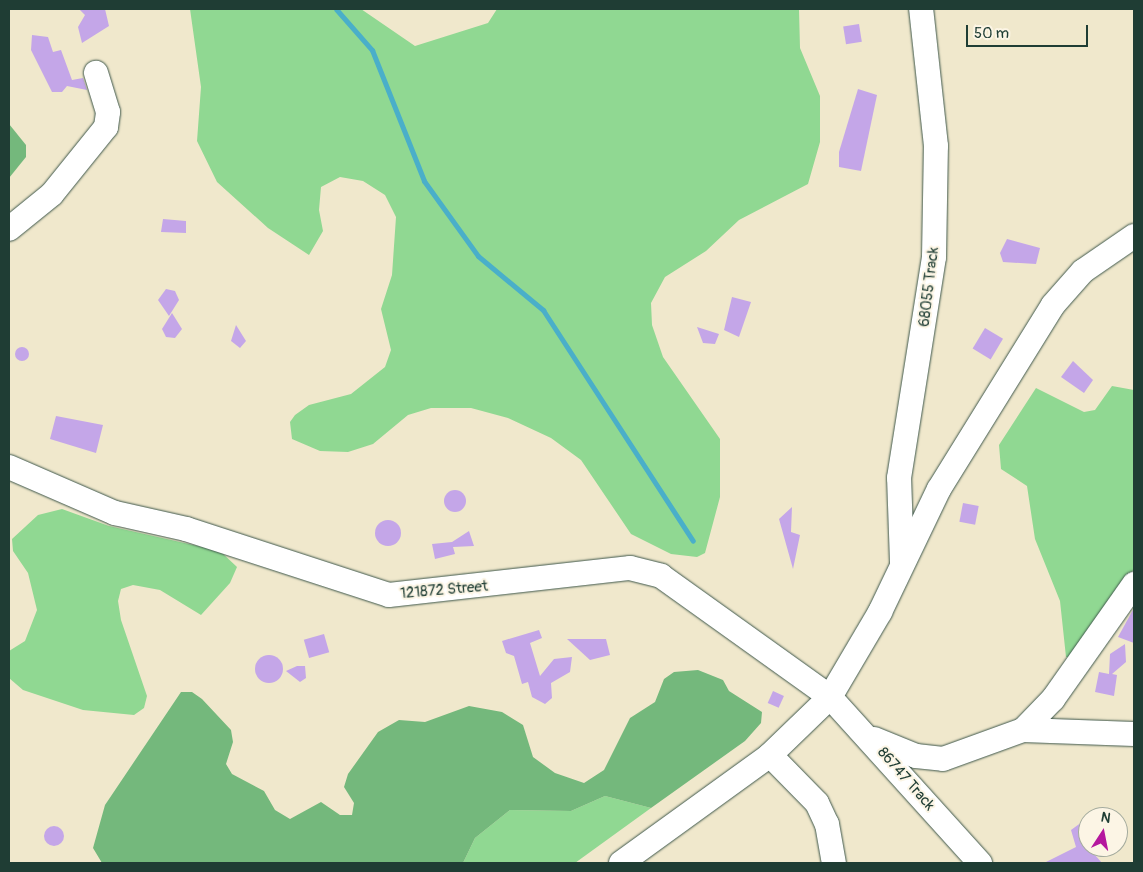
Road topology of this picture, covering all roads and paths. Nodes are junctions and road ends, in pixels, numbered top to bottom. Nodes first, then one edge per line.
1 (921, 9) edge
2 (96, 73) dead end
3 (1134, 220) edge
4 (9, 229) edge
5 (1134, 236) edge
6 (1083, 271) junction
7 (9, 467) edge
8 (902, 564) junction
9 (1134, 584) edge
10 (830, 697) junction
11 (1023, 730) junction
12 (1134, 734) edge
13 (870, 738) junction
14 (770, 755) junction
15 (621, 863) edge
16 (834, 863) edge
17 (980, 863) edge

1 - 8 street, 68055 Track
2 - 4 street
3 - 6 street
5 - 6 street
6 - 8 street
7 - 10 street, 121872 Street
8 - 10 street
9 - 11 street
10 - 13 street, 86747 Track
10 - 14 street
11 - 12 street
11 - 13 street
13 - 17 street, 86747 Track
14 - 15 street
14 - 16 street

